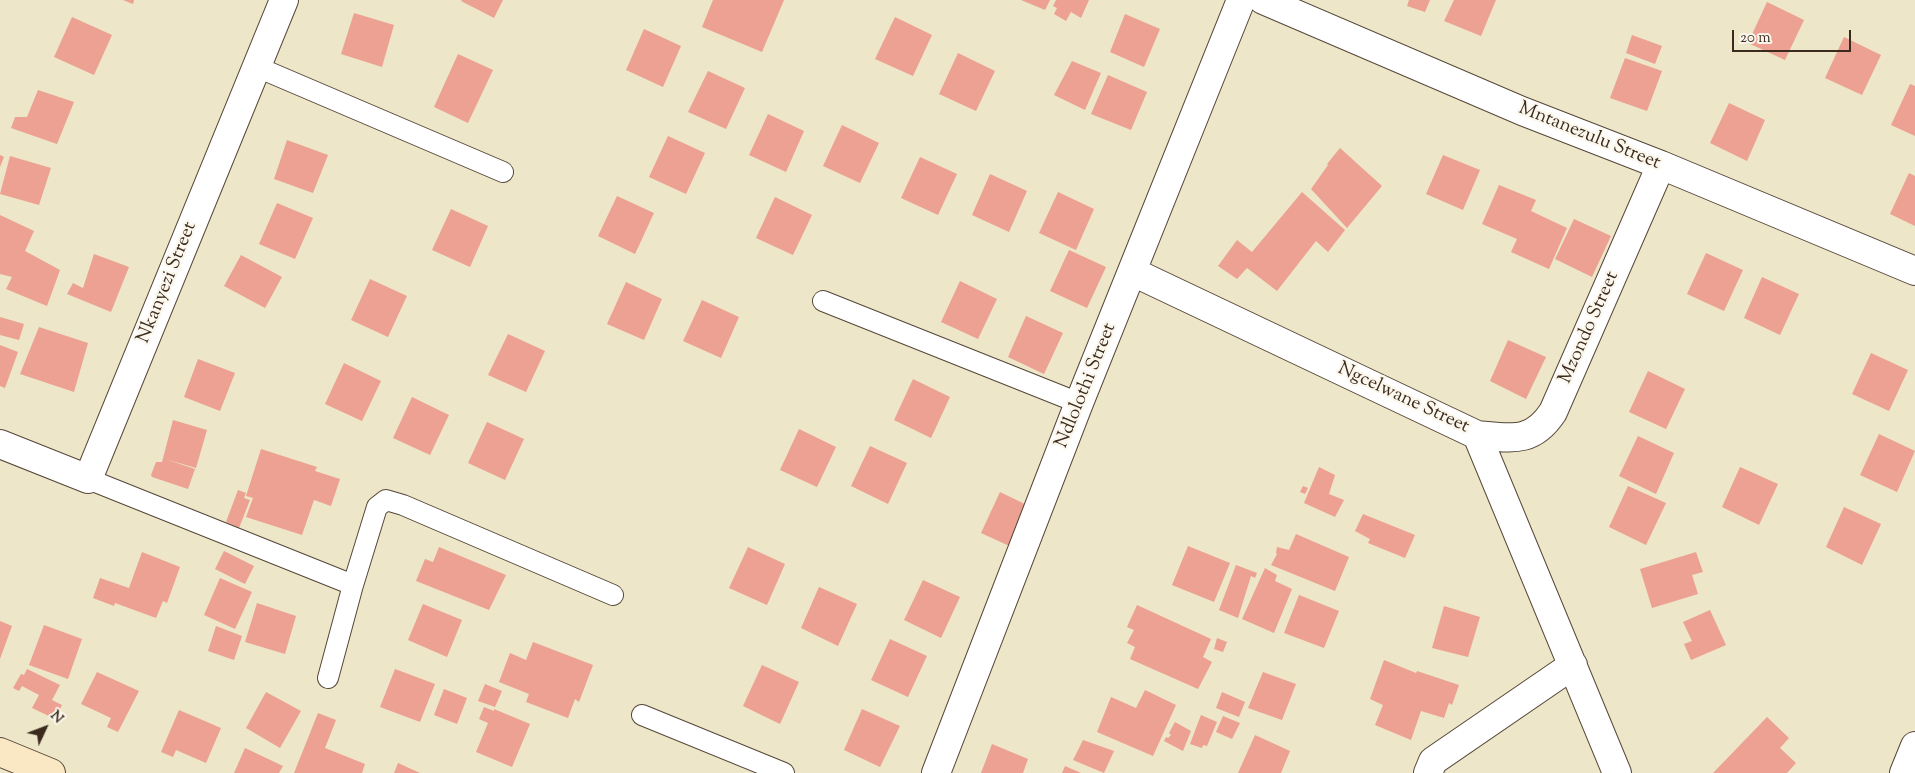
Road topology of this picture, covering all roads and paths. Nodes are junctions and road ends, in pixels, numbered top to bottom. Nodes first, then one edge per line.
1 (284, 0) edge
2 (1241, 0) edge
3 (1263, 0) edge
4 (257, 67) junction
5 (1661, 165) junction
6 (503, 172) dead end
7 (1915, 271) edge
8 (1133, 272) junction
9 (823, 301) dead end
10 (1079, 403) junction
11 (1477, 435) junction
12 (0, 444) edge
13 (88, 479) junction
14 (353, 586) junction
15 (614, 595) dead end
16 (1573, 665) junction
17 (328, 678) dead end
18 (642, 715) dead end
19 (1915, 746) edge
20 (0, 752) edge
21 (51, 773) edge
22 (784, 773) edge
23 (936, 773) edge
24 (1428, 773) edge
25 (1617, 773) edge
26 (1904, 773) edge

1 - 4 street, Nkanyezi Street
2 - 8 street, Ndlolothi Street
3 - 5 street, Mntanezulu Street
4 - 6 lane
4 - 13 street, Nkanyezi Street
5 - 7 street, Mntanezulu Street
5 - 11 street, Mzondo Street
8 - 10 street, Ndlolothi Street
8 - 11 street, Ngcelwane Street
9 - 10 lane
10 - 23 street, Ndlolothi Street
11 - 16 street, Ngcelwane Street
12 - 13 street
13 - 14 lane
14 - 15 lane
14 - 17 lane
16 - 24 street
16 - 25 street, Ngcelwane Street
18 - 22 lane
19 - 26 street
20 - 21 street

